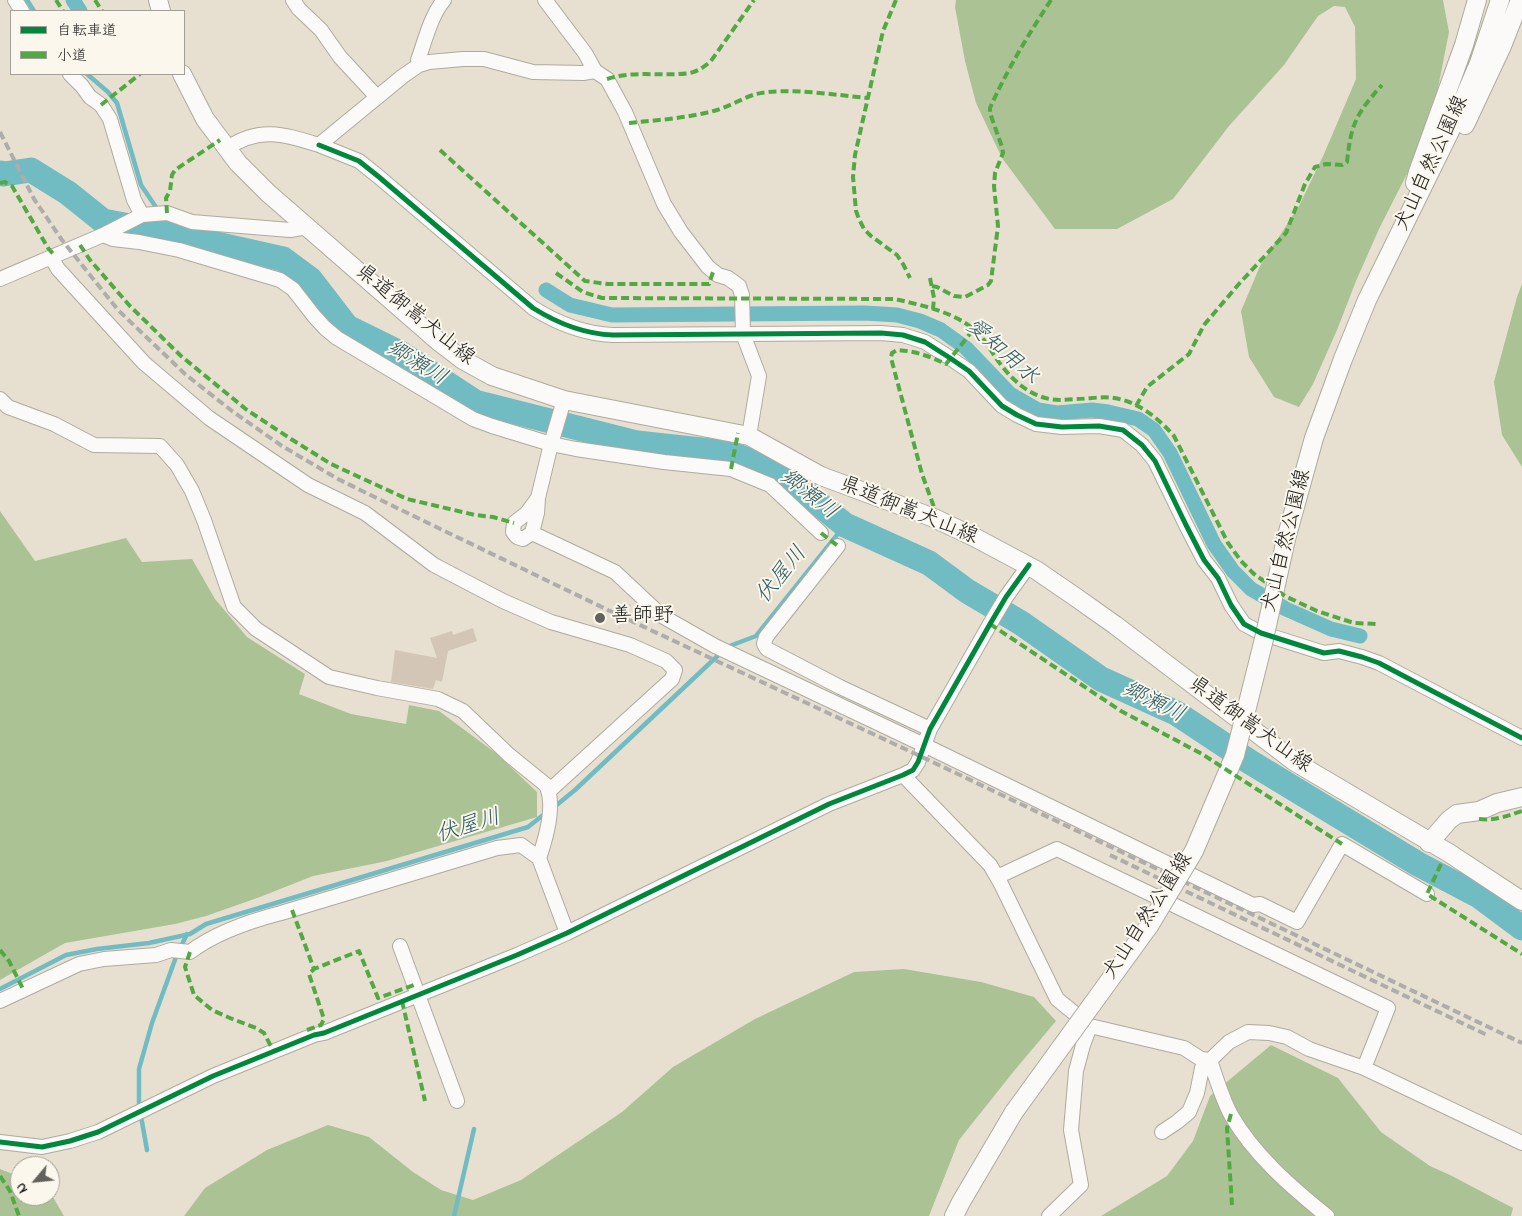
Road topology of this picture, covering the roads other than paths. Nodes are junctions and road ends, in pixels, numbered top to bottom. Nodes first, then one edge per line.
1 (293, 0) edge
2 (444, 0) edge
3 (545, 0) edge
4 (1477, 0) edge
5 (1500, 0) edge
6 (1520, 0) edge
7 (419, 65) junction
8 (595, 71) junction
9 (71, 75) edge
10 (183, 75) edge
11 (377, 97) junction
12 (319, 145) junction
13 (226, 149) junction
14 (145, 215) junction
15 (1407, 220) junction
16 (308, 227) junction
17 (106, 234) junction
18 (1391, 255) junction
19 (51, 257) junction
20 (0, 279) edge
21 (744, 334) junction
22 (0, 399) edge
23 (563, 405) junction
24 (749, 436) junction
25 (551, 444) junction
26 (538, 498) junction
27 (532, 533) junction
28 (821, 533) dead end
29 (838, 546) dead end
30 (1029, 566) junction
31 (930, 729) junction
32 (1522, 738) edge
33 (924, 745) junction
34 (903, 775) junction
35 (549, 791) junction
36 (1522, 797) edge
37 (1429, 843) junction
38 (539, 858) junction
39 (997, 878) junction
40 (1428, 894) dead end
41 (1522, 901) edge
42 (567, 932) junction
43 (400, 946) dead end
44 (418, 994) junction
45 (0, 1000) edge
46 (1090, 1026) junction
47 (1210, 1060) junction
48 (1364, 1068) junction
49 (457, 1101) dead end
50 (1162, 1132) dead end
51 (0, 1142) edge
52 (1522, 1143) edge
53 (954, 1216) edge
54 (1049, 1216) edge
55 (1327, 1216) edge

1 - 11 street
2 - 7 street
3 - 8 street
4 - 15 main road
5 - 15 main road, 犬山自然公園線
6 - 18 main road
7 - 8 street
7 - 11 street
8 - 21 street
9 - 14 street
10 - 13 main road, 県道御嵩犬山線
11 - 12 street
12 - 13 street
12 - 21 street
13 - 16 main road, 県道御嵩犬山線
14 - 16 street
14 - 17 street
15 - 18 main road, 犬山自然公園線
16 - 23 main road, 県道御嵩犬山線
17 - 19 street
17 - 25 street
18 - 53 main road, 犬山自然公園線, bridge
19 - 20 street
19 - 35 street
21 - 24 street
21 - 32 street
22 - 35 street
23 - 24 main road, 県道御嵩犬山線
23 - 25 street
24 - 30 main road, 県道御嵩犬山線
25 - 26 street
25 - 28 street
26 - 27 street
26 - 27 street
27 - 33 street
29 - 31 street
30 - 31 street
30 - 37 main road, 県道御嵩犬山線
31 - 33 street
33 - 34 street
33 - 40 street
34 - 39 street
34 - 42 street
35 - 38 street
36 - 37 main road
37 - 41 main road, 県道御嵩犬山線
38 - 42 street
38 - 45 street
39 - 46 street
39 - 48 street
42 - 44 street
43 - 44 street
44 - 49 street
44 - 51 street
46 - 47 street
46 - 54 street
47 - 48 street
47 - 50 street
47 - 55 street
48 - 52 street

